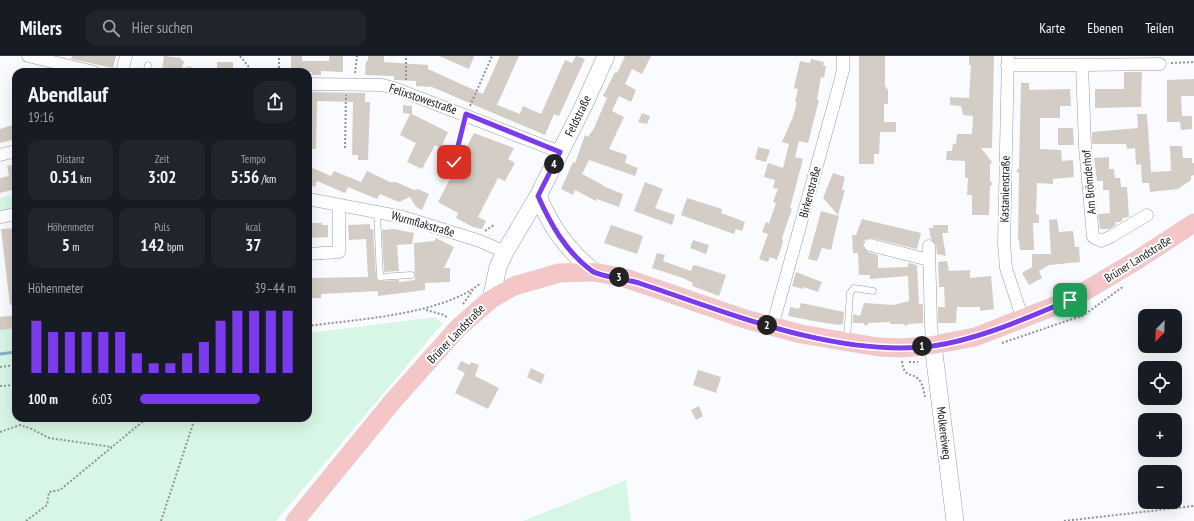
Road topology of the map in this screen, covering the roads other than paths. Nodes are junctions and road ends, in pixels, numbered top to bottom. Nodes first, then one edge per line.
1 (28, 56) edge
2 (126, 56) edge
3 (606, 56) edge
4 (843, 56) edge
5 (1007, 61) edge
6 (1160, 64) road end
7 (148, 65) dead end
8 (1082, 65) junction
9 (78, 68) edge
10 (123, 68) edge
11 (147, 68) edge
12 (312, 84) edge
13 (466, 114) junction
14 (12, 152) edge
15 (560, 152) junction
16 (0, 155) edge
17 (454, 162) dead end
18 (538, 196) junction
19 (312, 200) edge
20 (339, 205) junction
21 (378, 212) junction
22 (12, 215) edge
23 (1147, 215) dead end
24 (0, 217) edge
25 (1194, 223) edge
26 (870, 245) dead end
27 (929, 246) dead end
28 (505, 252) junction
29 (312, 254) edge
30 (929, 260) junction
31 (594, 272) junction
32 (411, 275) dead end
33 (514, 286) junction
34 (873, 291) dead end
35 (491, 299) junction
36 (1021, 314) junction
37 (772, 327) junction
38 (846, 343) junction
39 (933, 346) junction
40 (295, 521) edge
41 (955, 521) edge

1 - 9 street
2 - 10 street
3 - 15 street, Feldstraße
4 - 37 street, Birkenstraße
5 - 8 street
5 - 36 street, Kastanienstraße
6 - 8 street
7 - 11 lane
8 - 23 street, Am Brömderhof
12 - 13 street, Felixstowestraße
13 - 15 street, Felixstowestraße
13 - 17 lane
14 - 16 street
15 - 18 street, Feldstraße
18 - 28 street, Feldstraße
18 - 31 street
19 - 20 street, Wurmflakstraße
20 - 21 street, Wurmflakstraße
20 - 29 street
21 - 28 street, Wurmflakstraße
21 - 32 lane
22 - 24 street
25 - 36 main road, Brüner Landstraße
26 - 30 street
27 - 30 street
28 - 33 street
28 - 35 street, Feldstraße
30 - 39 street
31 - 33 main road, Brüner Landstraße
31 - 37 main road, Brüner Landstraße
33 - 35 main road, Brüner Landstraße
34 - 38 lane
35 - 40 main road, Brüner Landstraße
36 - 39 main road, Brüner Landstraße
37 - 38 main road, Brüner Landstraße
38 - 39 main road, Brüner Landstraße
39 - 41 street, Molkereiweg

